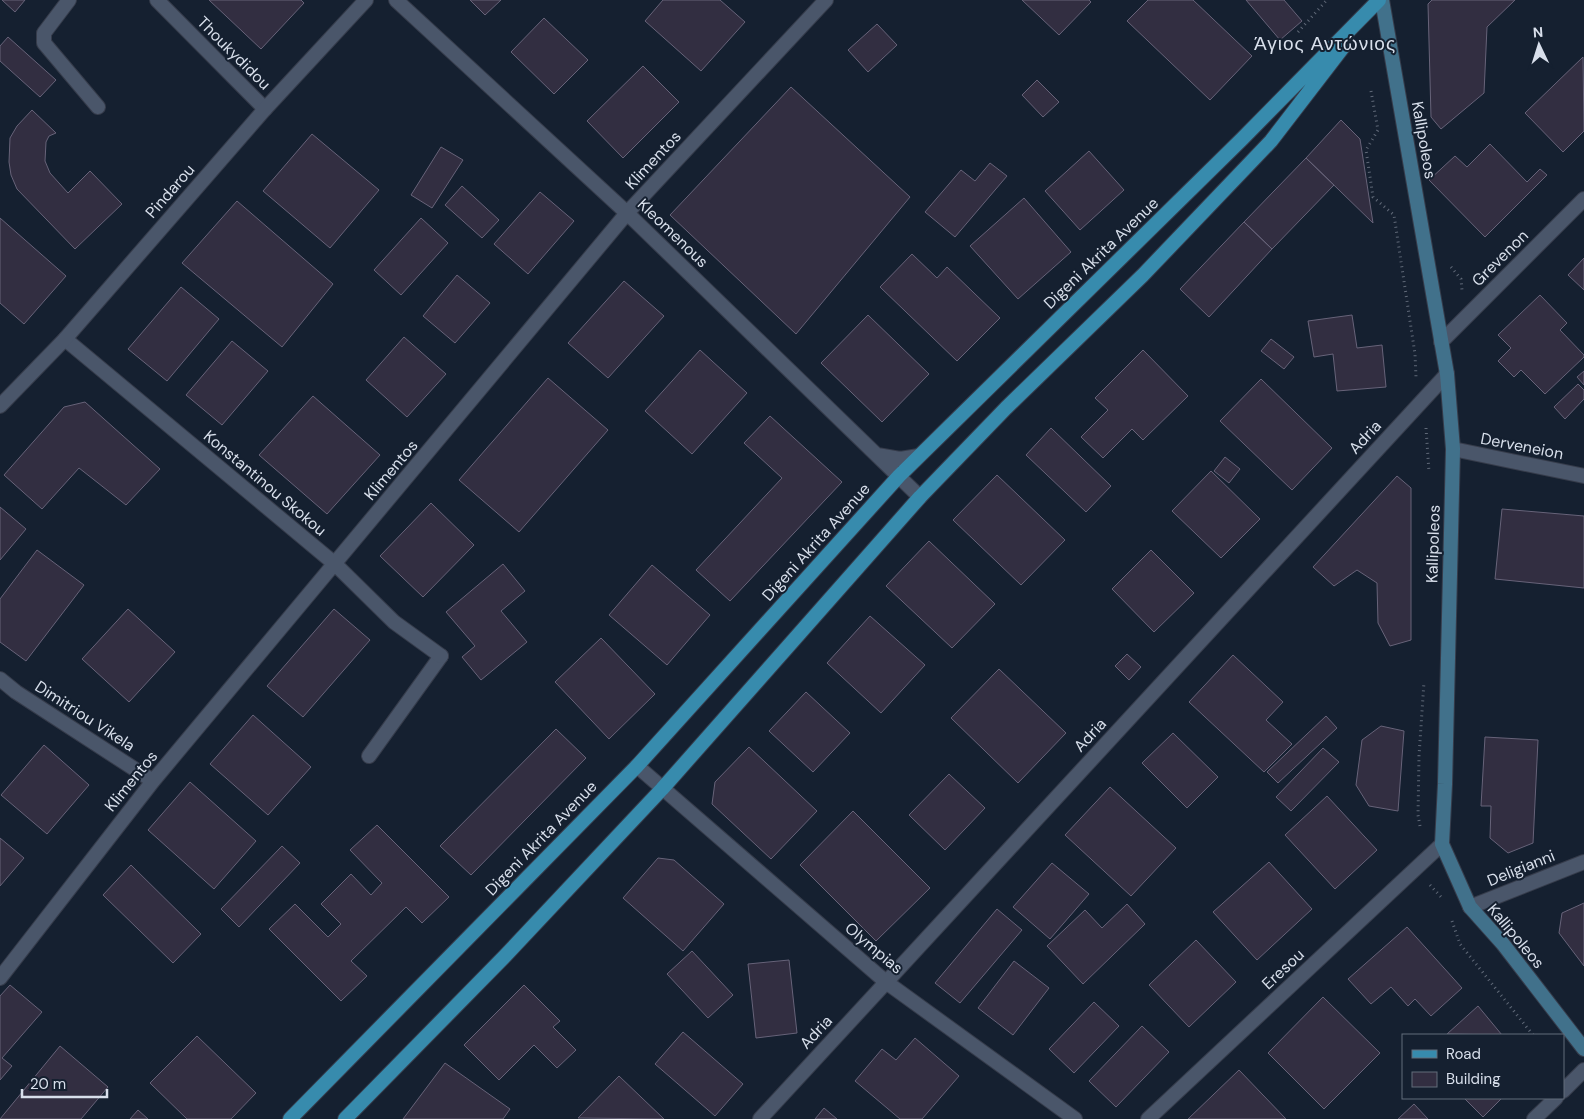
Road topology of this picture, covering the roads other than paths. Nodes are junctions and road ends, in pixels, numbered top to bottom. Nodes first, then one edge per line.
1 (69, 0) edge
2 (157, 0) edge
3 (366, 0) edge
4 (396, 0) edge
5 (826, 0) edge
6 (1381, 0) edge
7 (98, 107) dead end
8 (265, 109) junction
9 (1584, 199) edge
10 (627, 213) junction
11 (65, 338) junction
12 (1441, 342) junction
13 (1447, 374) junction
14 (0, 406) edge
15 (1453, 449) junction
16 (876, 455) junction
17 (919, 456) junction
18 (898, 476) junction
19 (1584, 476) edge
20 (920, 497) junction
21 (335, 564) junction
22 (0, 679) edge
23 (370, 756) dead end
24 (636, 766) junction
25 (153, 781) junction
26 (662, 789) junction
27 (1442, 844) junction
28 (1584, 862) edge
29 (1470, 907) junction
30 (0, 978) edge
31 (886, 982) junction
32 (1584, 1049) edge
33 (1584, 1070) edge
34 (1564, 1090) edge
35 (1555, 1099) edge
36 (290, 1119) edge
37 (345, 1119) edge
38 (760, 1119) edge
39 (1075, 1119) edge
40 (1148, 1119) edge
41 (1534, 1119) edge

1 - 7 street
2 - 8 street, Thoukydidou
3 - 8 street, Pindarou
4 - 10 street, Kleomenous
5 - 10 street, Klimentos
6 - 12 main road, Kallipoleos
6 - 17 main road, Digeni Akrita Avenue
6 - 20 main road
8 - 11 street, Pindarou
9 - 12 street, Grevenon
10 - 16 street, Kleomenous
10 - 21 street, Klimentos
11 - 14 street, Pindarou
11 - 21 street, Konstantinou Skokou
12 - 13 main road, Kallipoleos
13 - 15 main road, Kallipoleos
13 - 31 street, Adria
15 - 19 street, Derveneion
15 - 27 main road, Kallipoleos
16 - 17 street
16 - 18 street, Kleomenous
17 - 18 main road, Digeni Akrita Avenue
18 - 20 street, Kleomenous
18 - 24 main road, Digeni Akrita Avenue
20 - 26 main road
21 - 23 street, Konstantinou Skokou
21 - 25 street, Klimentos
22 - 25 street, Dimitriou Vikela
24 - 26 street, Olympias
24 - 36 main road, Digeni Akrita Avenue
25 - 30 street, Klimentos
26 - 31 street, Olympias
26 - 37 main road
27 - 29 main road, Kallipoleos
27 - 40 street, Eresou
28 - 29 street, Deligianni
29 - 32 main road, Kallipoleos
31 - 38 street, Adria
31 - 39 street, Olympias
33 - 34 street
35 - 41 street

